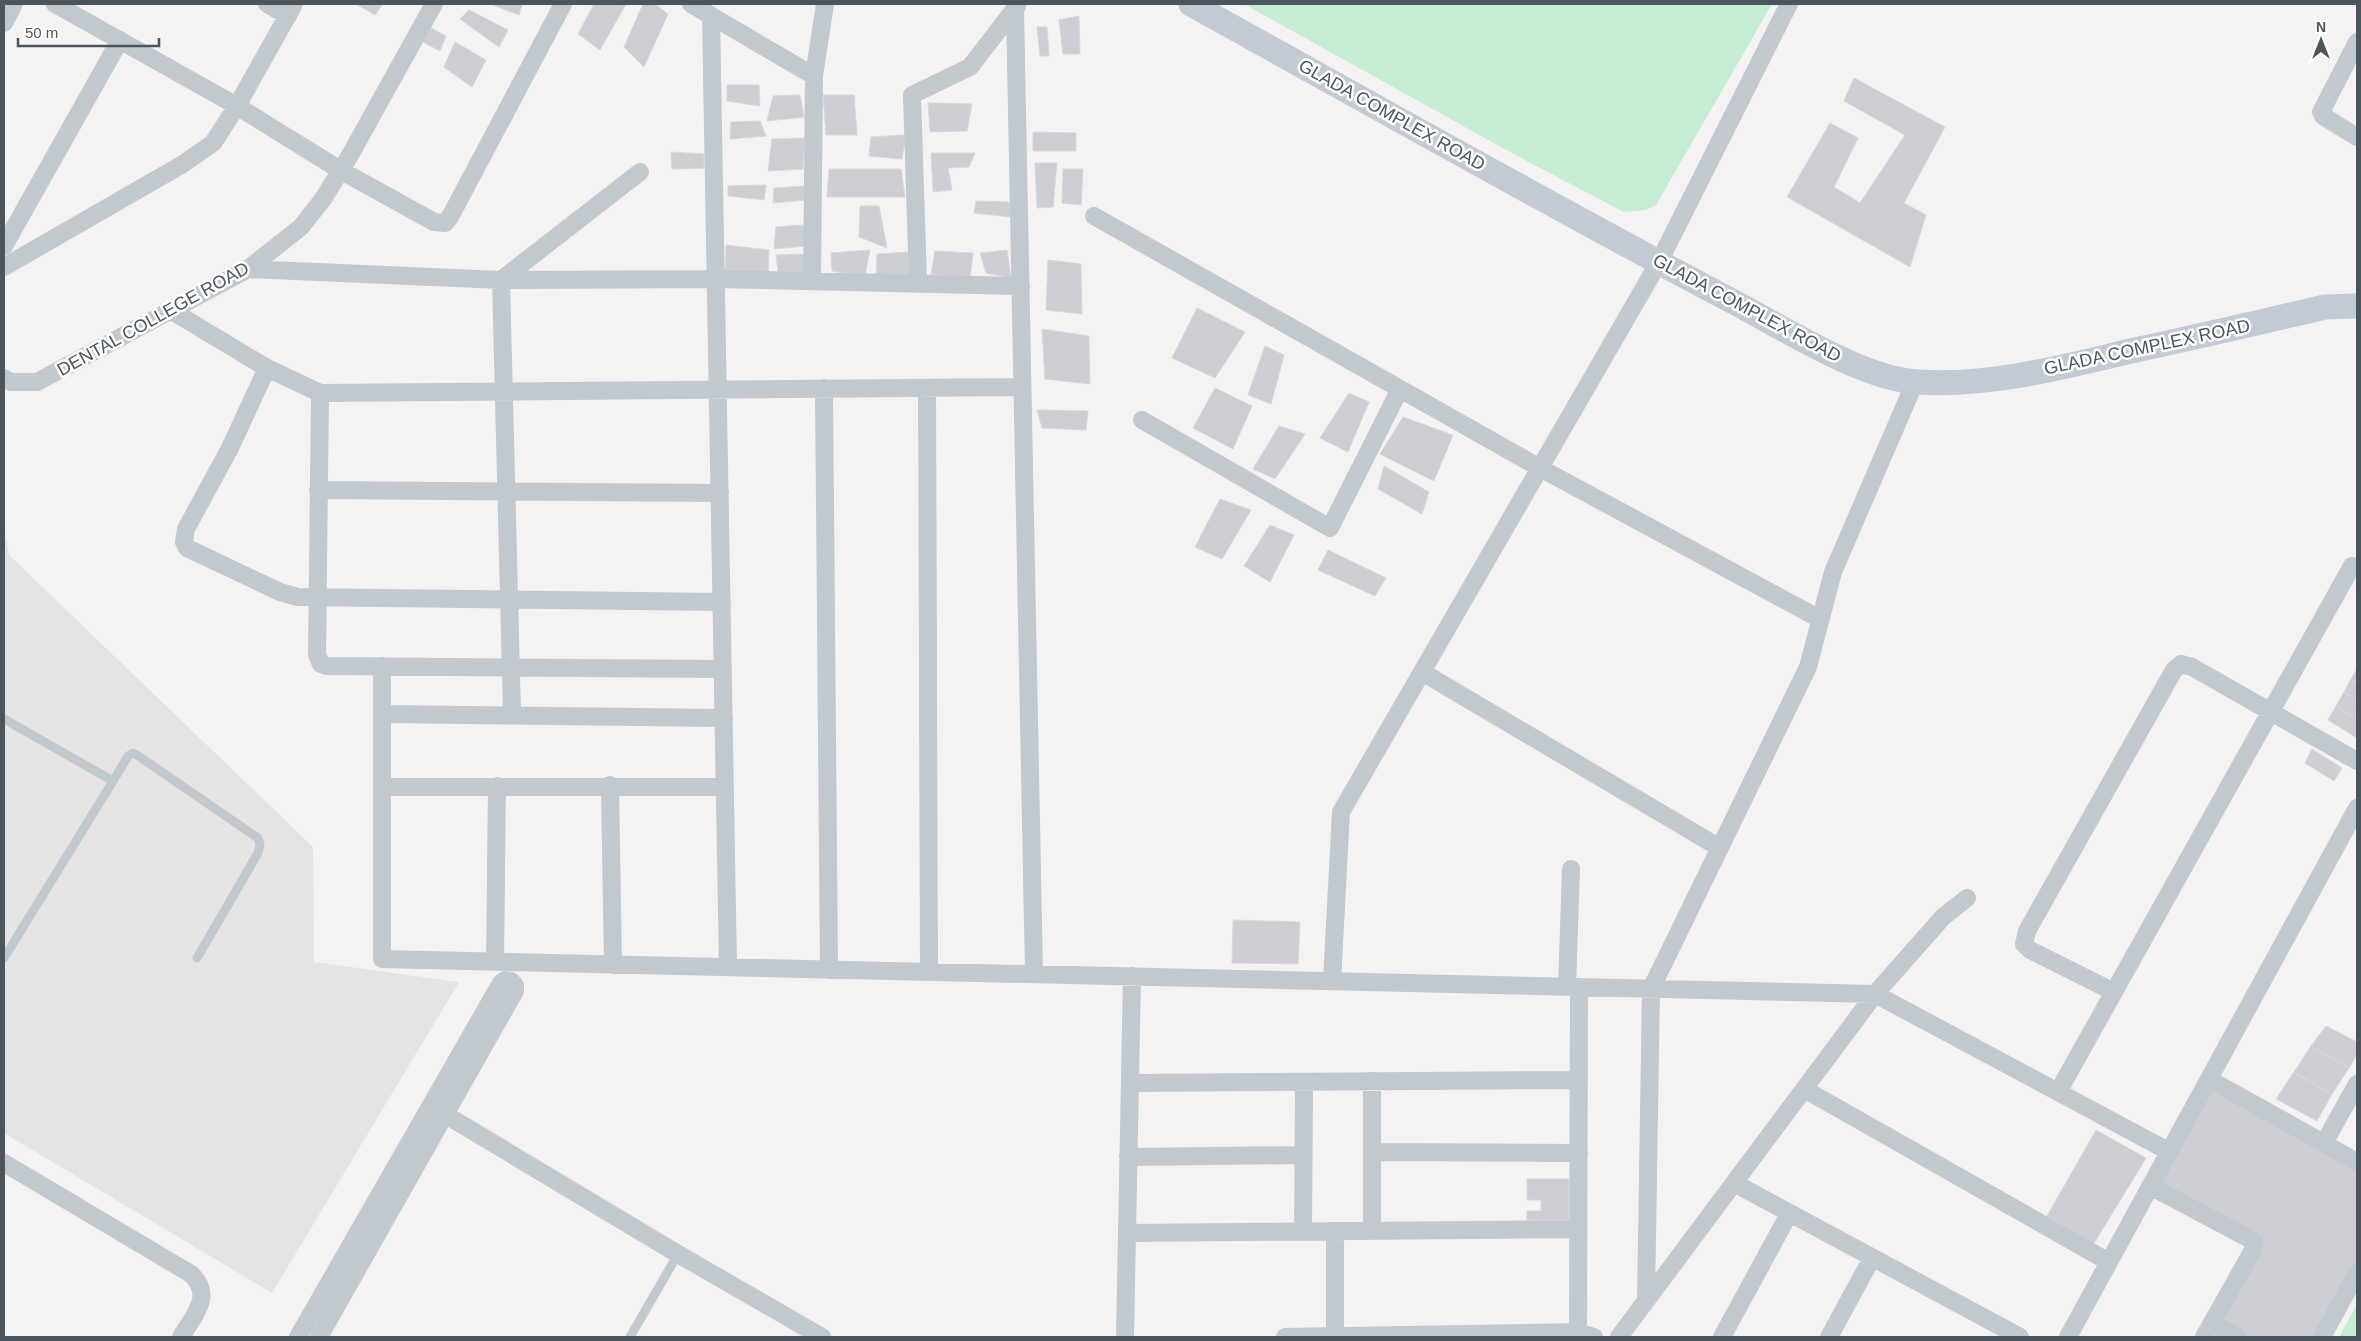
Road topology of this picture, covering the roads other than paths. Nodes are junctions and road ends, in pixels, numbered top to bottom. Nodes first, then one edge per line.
1 (14, 4) edge
2 (55, 4) edge
3 (267, 4) edge
4 (434, 4) edge
5 (563, 4) edge
6 (690, 4) edge
7 (825, 4) edge
8 (1191, 4) edge
9 (1789, 4) edge
10 (1016, 7) edge
11 (291, 10) edge
12 (711, 16) junction
13 (4, 23) edge
14 (120, 40) junction
15 (2357, 42) edge
16 (814, 76) junction
17 (236, 106) junction
18 (2357, 137) edge
19 (340, 170) junction
20 (640, 172) dead end
21 (1094, 216) dead end
22 (4, 246) edge
23 (1659, 262) junction
24 (4, 267) edge
25 (248, 269) junction
26 (716, 279) junction
27 (501, 280) junction
28 (812, 281) junction
29 (918, 283) junction
30 (1021, 286) junction
31 (2357, 306) edge
32 (172, 311) junction
33 (266, 368) junction
34 (4, 378) edge
35 (1914, 382) junction
36 (1022, 387) junction
37 (824, 388) junction
38 (927, 388) junction
39 (718, 389) junction
40 (1400, 389) junction
41 (503, 391) junction
42 (320, 393) junction
43 (1142, 420) dead end
44 (1540, 468) junction
45 (318, 490) junction
46 (506, 492) junction
47 (720, 493) junction
48 (2352, 566) dead end
49 (317, 598) junction
50 (509, 600) junction
51 (722, 602) junction
52 (1820, 619) junction
53 (382, 666) junction
54 (510, 666) junction
55 (723, 669) junction
56 (1422, 672) junction
57 (2271, 712) junction
58 (382, 714) junction
59 (512, 714) junction
60 (724, 718) junction
61 (4, 719) edge
62 (2357, 761) edge
63 (113, 781) junction
64 (610, 785) junction
65 (497, 786) junction
66 (382, 787) junction
67 (725, 787) junction
68 (2357, 808) edge
69 (1720, 848) junction
70 (1571, 869) dead end
71 (1967, 898) dead end
72 (4, 958) edge
73 (197, 958) dead end
74 (495, 962) junction
75 (521, 962) junction
76 (613, 964) junction
77 (728, 967) junction
78 (829, 970) junction
79 (929, 972) junction
80 (1034, 974) junction
81 (1132, 976) junction
82 (511, 981) junction
83 (1332, 981) junction
84 (1573, 987) junction
85 (1651, 989) junction
86 (2114, 992) junction
87 (1875, 994) junction
88 (2210, 1079) junction
89 (1579, 1080) junction
90 (1372, 1081) junction
91 (1304, 1082) junction
92 (1130, 1083) junction
93 (2357, 1084) edge
94 (1804, 1089) junction
95 (2058, 1092) junction
96 (446, 1114) junction
97 (2324, 1143) junction
98 (1372, 1152) junction
99 (2170, 1152) junction
100 (1578, 1153) junction
101 (1303, 1155) junction
102 (1128, 1157) junction
103 (2357, 1162) edge
104 (4, 1163) edge
105 (1734, 1183) junction
106 (2150, 1186) junction
107 (1789, 1214) junction
108 (1578, 1229) junction
109 (1302, 1231) junction
110 (1335, 1231) junction
111 (1372, 1231) junction
112 (1127, 1233) junction
113 (678, 1254) junction
114 (1872, 1258) junction
115 (2109, 1262) junction
116 (2357, 1273) edge
117 (1646, 1301) junction
118 (2208, 1330) edge
119 (1586, 1335) edge
120 (181, 1337) edge
121 (298, 1337) edge
122 (319, 1337) edge
123 (630, 1337) edge
124 (822, 1337) edge
125 (1125, 1337) edge
126 (1284, 1337) edge
127 (1335, 1337) edge
128 (1619, 1337) edge
129 (1722, 1337) edge
130 (1829, 1337) edge
131 (2020, 1337) edge
132 (2068, 1337) edge
133 (2238, 1337) edge
134 (2322, 1337) edge

1 - 13 street
2 - 14 street
3 - 11 street
4 - 19 street, DENTAL COLLEGE ROAD
5 - 19 street
6 - 12 street
7 - 16 street
8 - 23 street, GLADA COMPLEX ROAD
9 - 23 street
10 - 29 street
10 - 30 street
11 - 17 street
12 - 16 street
12 - 26 street
14 - 17 street
14 - 22 street
15 - 18 street
16 - 28 street
17 - 19 street
17 - 24 street
19 - 25 street, DENTAL COLLEGE ROAD
20 - 27 street
21 - 40 street
23 - 35 street, GLADA COMPLEX ROAD
23 - 44 street
25 - 27 street
25 - 32 street, DENTAL COLLEGE ROAD
26 - 27 street
26 - 28 street
26 - 39 street
27 - 41 street
28 - 29 street
29 - 30 street
30 - 36 street
31 - 35 street, GLADA COMPLEX ROAD
32 - 33 street
32 - 34 street, DENTAL COLLEGE ROAD
33 - 42 street
33 - 49 street
35 - 52 street
36 - 38 street
36 - 80 street
37 - 38 street
37 - 39 street
37 - 78 street
38 - 79 street
39 - 41 street
39 - 47 street
40 - 43 street
40 - 44 street
41 - 42 street
41 - 46 street
42 - 45 street
44 - 52 street
44 - 56 street
45 - 46 street
45 - 49 street
46 - 47 street
46 - 50 street
47 - 51 street
48 - 57 street
49 - 50 street
49 - 53 street
50 - 51 street
50 - 54 street
51 - 55 street
52 - 69 street
53 - 54 street
53 - 58 street
54 - 55 street
54 - 59 street
55 - 60 street
56 - 69 street
56 - 83 street
57 - 62 street
57 - 86 street
57 - 86 street
58 - 59 street
58 - 66 street
59 - 60 street
60 - 67 street
61 - 63 lane
63 - 72 lane
63 - 73 lane
64 - 65 street
64 - 67 street
64 - 76 street
65 - 66 street
65 - 74 street
66 - 74 street
67 - 77 street
68 - 88 street
69 - 85 street
70 - 84 street
71 - 87 street
74 - 75 street
75 - 76 street
75 - 82 street
76 - 77 street
77 - 78 street
78 - 79 street
79 - 80 street
80 - 81 street
81 - 83 street
81 - 92 street
82 - 96 street
82 - 121 street
83 - 84 street
84 - 85 street
84 - 89 street
85 - 87 street
85 - 117 street
86 - 95 street
87 - 94 street
87 - 95 street
88 - 97 street
88 - 99 street
89 - 90 street
89 - 100 street
90 - 91 street
90 - 98 street
91 - 92 street
91 - 101 street
92 - 102 street
93 - 97 street
94 - 105 street
94 - 115 street
95 - 99 street
96 - 113 street
96 - 122 street
97 - 103 street
98 - 100 street
98 - 111 street
99 - 106 street
100 - 108 street
101 - 102 street
101 - 109 street
102 - 112 street
104 - 120 street
105 - 107 street
105 - 117 street
106 - 115 street
106 - 118 street
107 - 114 street
107 - 129 street
108 - 111 street
108 - 119 street
109 - 110 street
109 - 112 street
110 - 111 street
110 - 127 street
112 - 125 street
113 - 123 lane
113 - 124 street
114 - 130 street
114 - 131 street
115 - 132 street
116 - 134 street
117 - 128 street
118 - 133 street
119 - 127 street
126 - 127 street

